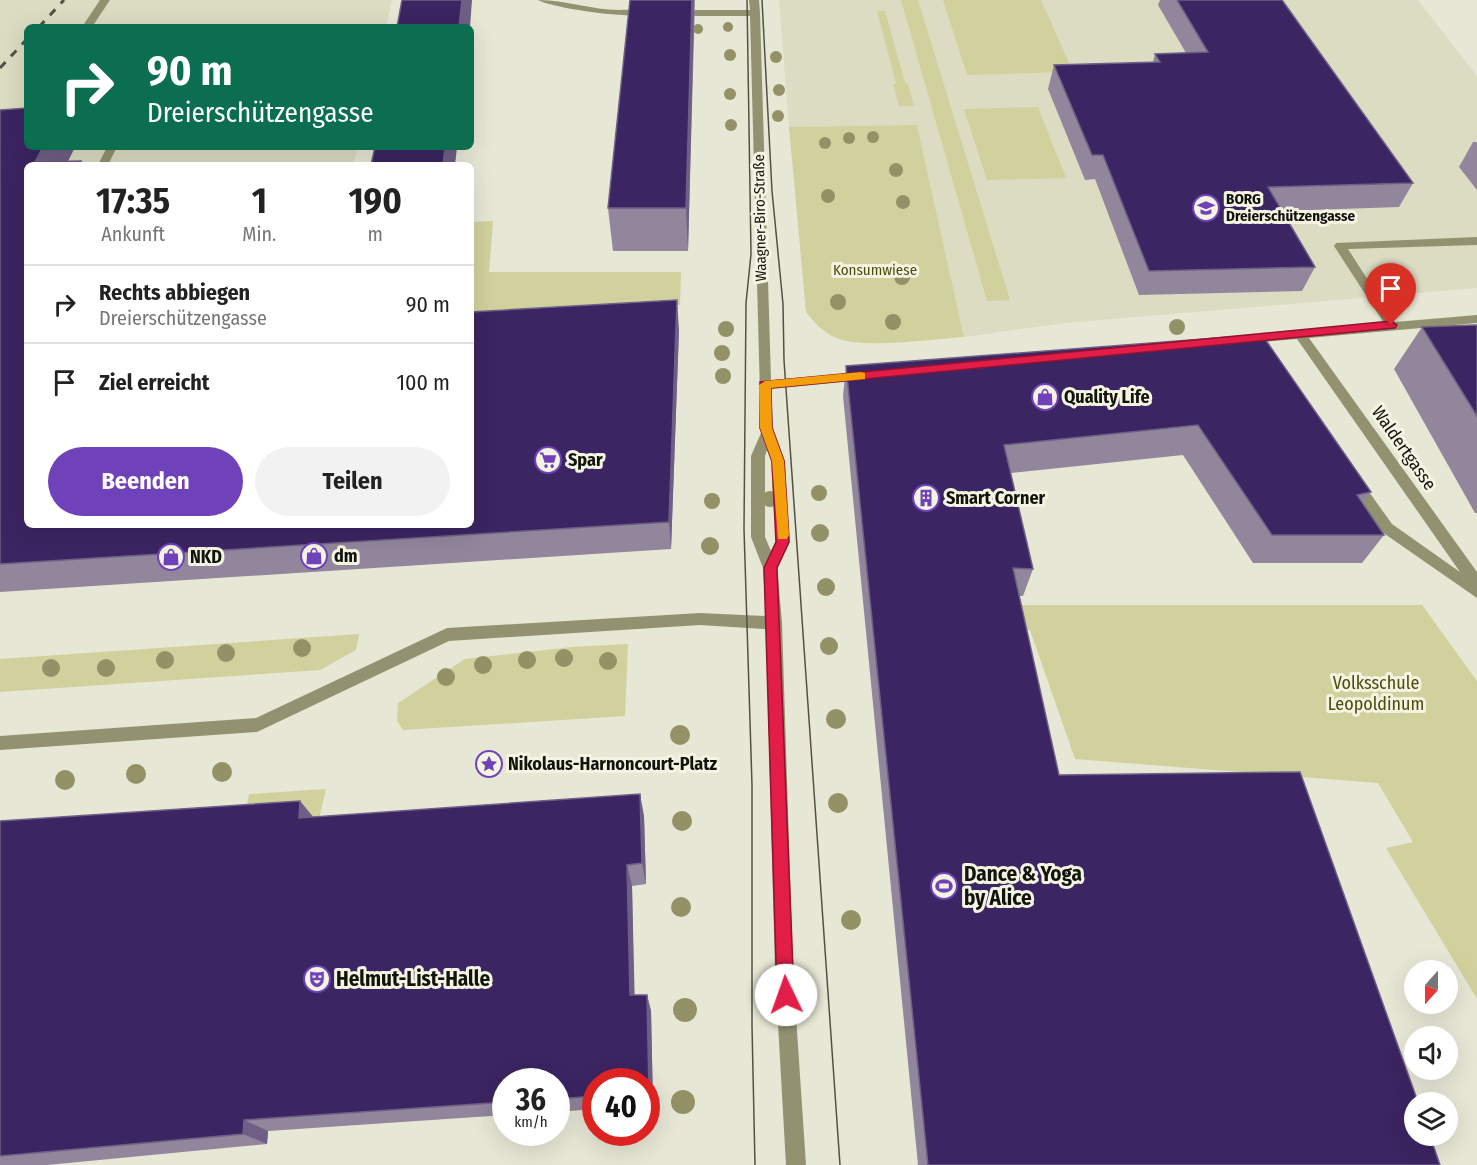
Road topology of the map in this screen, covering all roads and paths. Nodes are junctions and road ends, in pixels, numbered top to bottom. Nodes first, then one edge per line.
1 (105, 0) edge
2 (543, 0) edge
3 (754, 7) edge
4 (89, 24) edge
5 (1477, 242) edge
6 (1477, 319) edge
7 (1391, 325) junction
8 (1300, 334) junction
9 (1249, 340) junction
10 (1226, 342) edge
11 (1262, 356) edge
12 (882, 374) edge
13 (765, 385) junction
14 (768, 435) junction
15 (1345, 471) edge
16 (770, 568) junction
17 (1477, 584) edge
18 (1477, 592) edge
19 (774, 622) junction
20 (0, 743) edge
21 (796, 1165) edge

1 - 4 street
2 - 3 street
3 - 13 street, Waagner-Biro-Straße
5 - 7 street
6 - 7 street
7 - 8 street
8 - 9 street
8 - 17 street, Waldertgasse
9 - 10 street
9 - 11 street
12 - 13 street
13 - 14 street, Waagner-Biro-Straße
14 - 16 street, Waagner-Biro-Straße
14 - 16 street, Waagner-Biro-Straße
15 - 18 street
16 - 19 street, Waagner-Biro-Straße
19 - 20 street
19 - 21 street, Waagner-Biro-Straße

